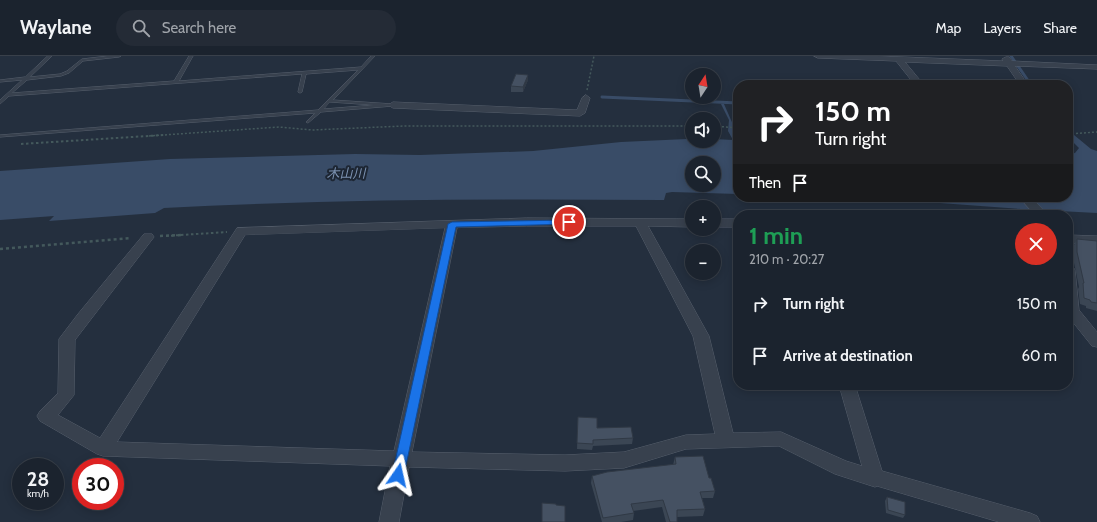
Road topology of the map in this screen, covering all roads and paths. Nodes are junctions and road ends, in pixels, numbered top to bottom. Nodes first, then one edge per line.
1 (50, 56) edge
2 (119, 56) edge
3 (191, 56) edge
4 (373, 56) edge
5 (594, 56) edge
6 (818, 56) edge
7 (869, 57) edge
8 (965, 59) edge
9 (899, 60) junction
10 (1006, 60) edge
11 (1097, 67) edge
12 (362, 68) junction
13 (304, 73) junction
14 (24, 79) junction
15 (916, 80) edge
16 (1021, 80) edge
17 (0, 81) edge
18 (176, 82) junction
19 (300, 92) dead end
20 (8, 95) junction
21 (586, 98) joint
22 (329, 101) junction
23 (0, 103) edge
24 (393, 105) junction
25 (319, 111) junction
26 (308, 122) dead end
27 (685, 126) edge
28 (721, 127) edge
29 (733, 128) edge
30 (1097, 132) edge
31 (1073, 134) edge
32 (0, 136) edge
33 (16, 144) dead end
34 (1030, 202) edge
35 (1037, 210) edge
36 (640, 223) junction
37 (685, 223) edge
38 (721, 223) edge
39 (733, 223) edge
40 (452, 224) junction
41 (241, 230) junction
42 (148, 237) junction
43 (1073, 238) edge
44 (1097, 240) edge
45 (0, 249) edge
46 (1073, 312) edge
47 (1097, 342) edge
48 (848, 390) edge
49 (726, 441) junction
50 (103, 449) junction
51 (401, 460) junction
52 (875, 479) junction
53 (389, 522) edge
54 (1030, 522) edge

1 - 14 lane
2 - 14 lane
3 - 18 lane
4 - 12 lane
5 - 21 path
6 - 7 street
7 - 9 street
8 - 9 street
8 - 10 street
9 - 15 street
10 - 11 street
10 - 16 street
12 - 13 lane
12 - 22 lane
13 - 18 lane
13 - 19 lane
14 - 17 lane
14 - 20 lane
18 - 20 lane
20 - 23 lane
21 - 24 street
22 - 24 lane
22 - 25 lane
24 - 25 lane
25 - 26 lane
25 - 32 lane
27 - 33 path
28 - 29 path
30 - 31 path
34 - 35 street
36 - 37 street
36 - 40 street
36 - 49 street
38 - 39 street
40 - 41 street
40 - 51 street
41 - 42 path
41 - 50 street
42 - 45 path
42 - 50 street
43 - 44 street
46 - 47 street
48 - 52 street
49 - 51 street
49 - 52 street
50 - 51 street
51 - 53 street
52 - 54 street

